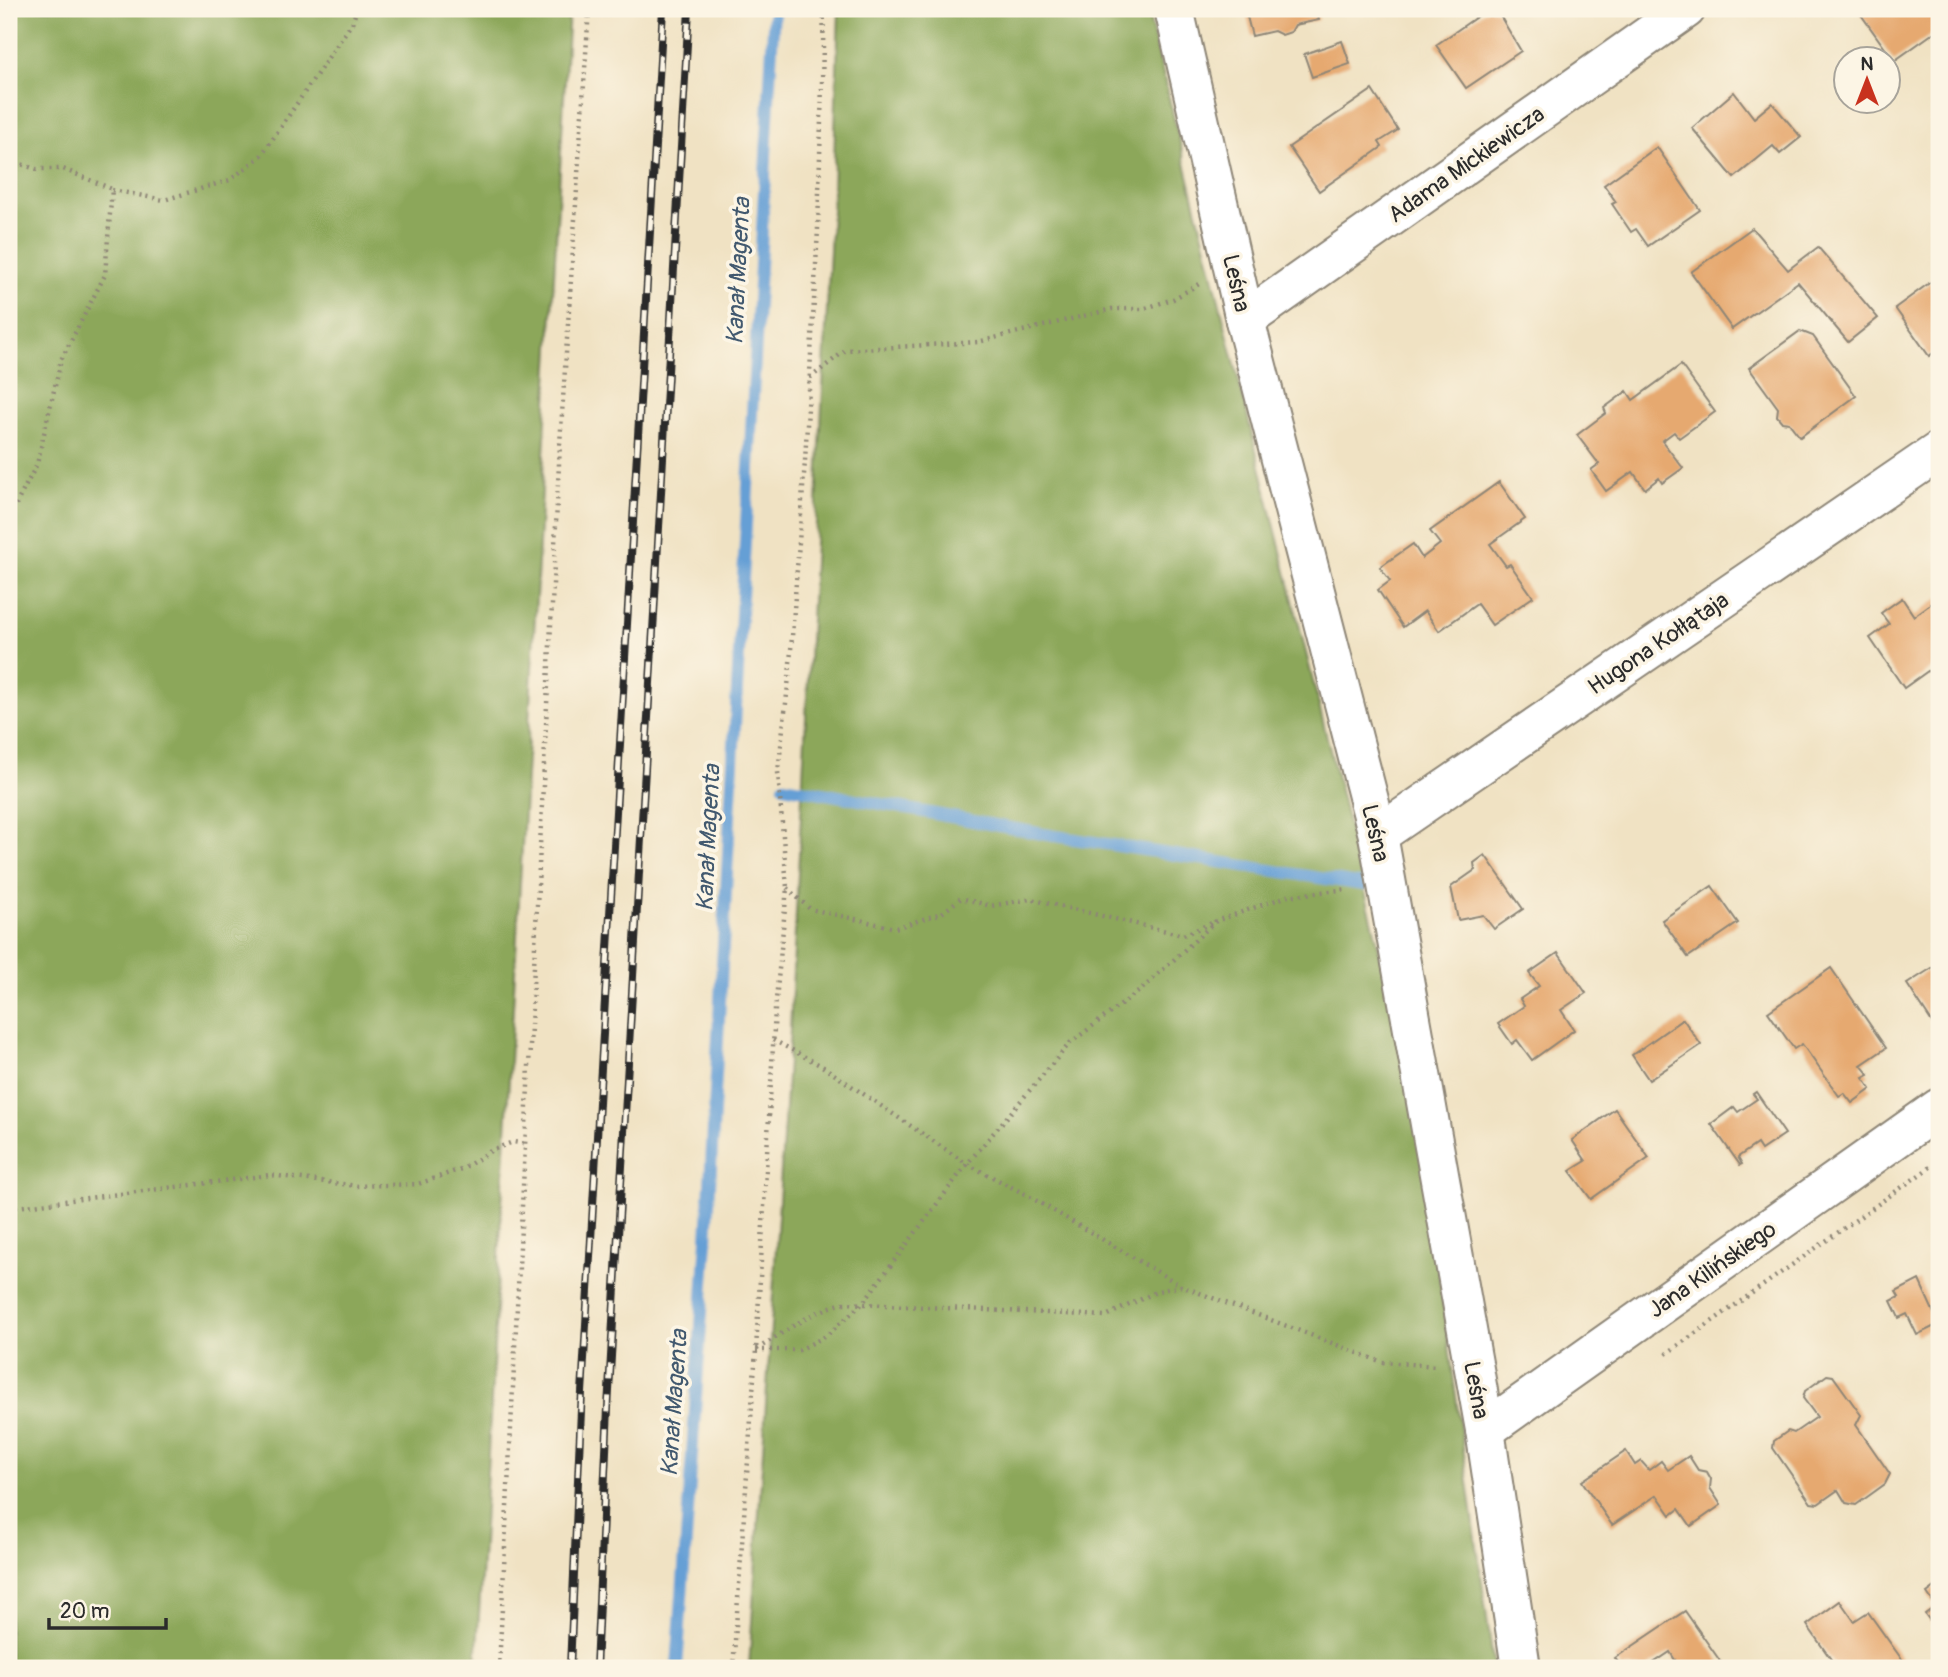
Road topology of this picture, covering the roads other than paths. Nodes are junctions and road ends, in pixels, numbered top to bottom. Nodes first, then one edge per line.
1 (1174, 9) edge
2 (1686, 9) edge
3 (1245, 320) junction
4 (1939, 451) edge
5 (1378, 835) junction
6 (1939, 1108) edge
7 (1485, 1430) junction
8 (1521, 1668) edge

1 - 3 street, Leśna
2 - 3 street, Adama Mickiewicza
3 - 5 street, Leśna
4 - 5 street, Hugona Kołłątaja
5 - 7 street, Leśna
6 - 7 street, Jana Kilińskiego
7 - 8 street, Leśna

